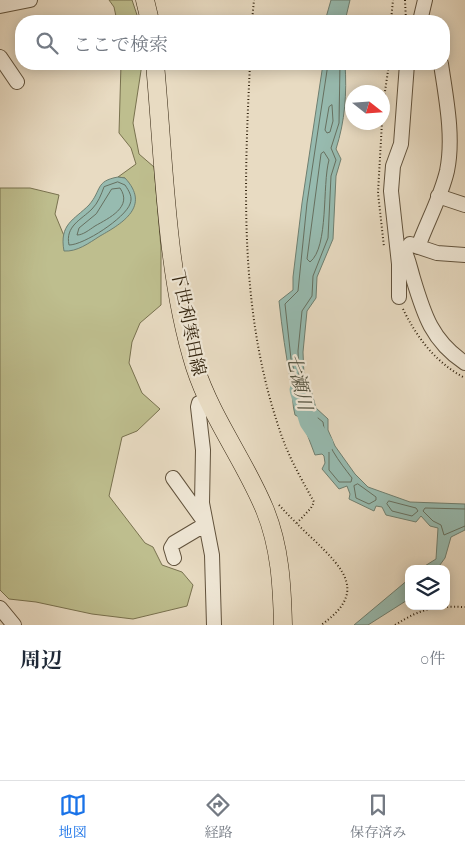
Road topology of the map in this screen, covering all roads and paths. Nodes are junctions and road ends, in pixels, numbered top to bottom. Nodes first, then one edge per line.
1 (30, 0) edge
2 (145, 0) edge
3 (254, 0) edge
4 (393, 0) edge
5 (405, 0) edge
6 (425, 0) edge
7 (0, 6) edge
8 (149, 15) edge
9 (253, 15) edge
10 (392, 15) edge
11 (406, 15) edge
12 (424, 15) edge
13 (0, 57) edge
14 (156, 70) edge
15 (250, 70) edge
16 (388, 70) edge
17 (406, 70) edge
18 (442, 70) edge
19 (4, 73) edge
20 (17, 82) dead end
21 (386, 85) edge
22 (438, 196) junction
23 (465, 205) edge
24 (397, 239) junction
25 (418, 247) junction
26 (465, 255) edge
27 (399, 297) dead end
28 (465, 363) edge
29 (207, 400) junction
30 (173, 478) dead end
31 (276, 502) dead end
32 (297, 523) junction
33 (206, 524) junction
34 (174, 558) dead end
35 (0, 608) edge
36 (465, 608) edge
37 (14, 625) edge
38 (214, 625) edge
39 (283, 625) edge
40 (321, 625) edge
41 (395, 625) edge

1 - 7 street
2 - 8 main road
3 - 9 path
4 - 10 path
5 - 11 path
6 - 12 street
13 - 19 street
14 - 29 main road, 下世利寒田線
15 - 32 path
16 - 21 path
17 - 24 street
18 - 22 street
19 - 20 street
22 - 23 street
22 - 25 street
24 - 25 street
24 - 27 street
24 - 28 street
25 - 26 street
29 - 33 street
29 - 39 main road, 下世利寒田線
30 - 33 street
31 - 32 path
32 - 40 path
33 - 34 street
33 - 38 street
35 - 37 street
36 - 41 path

